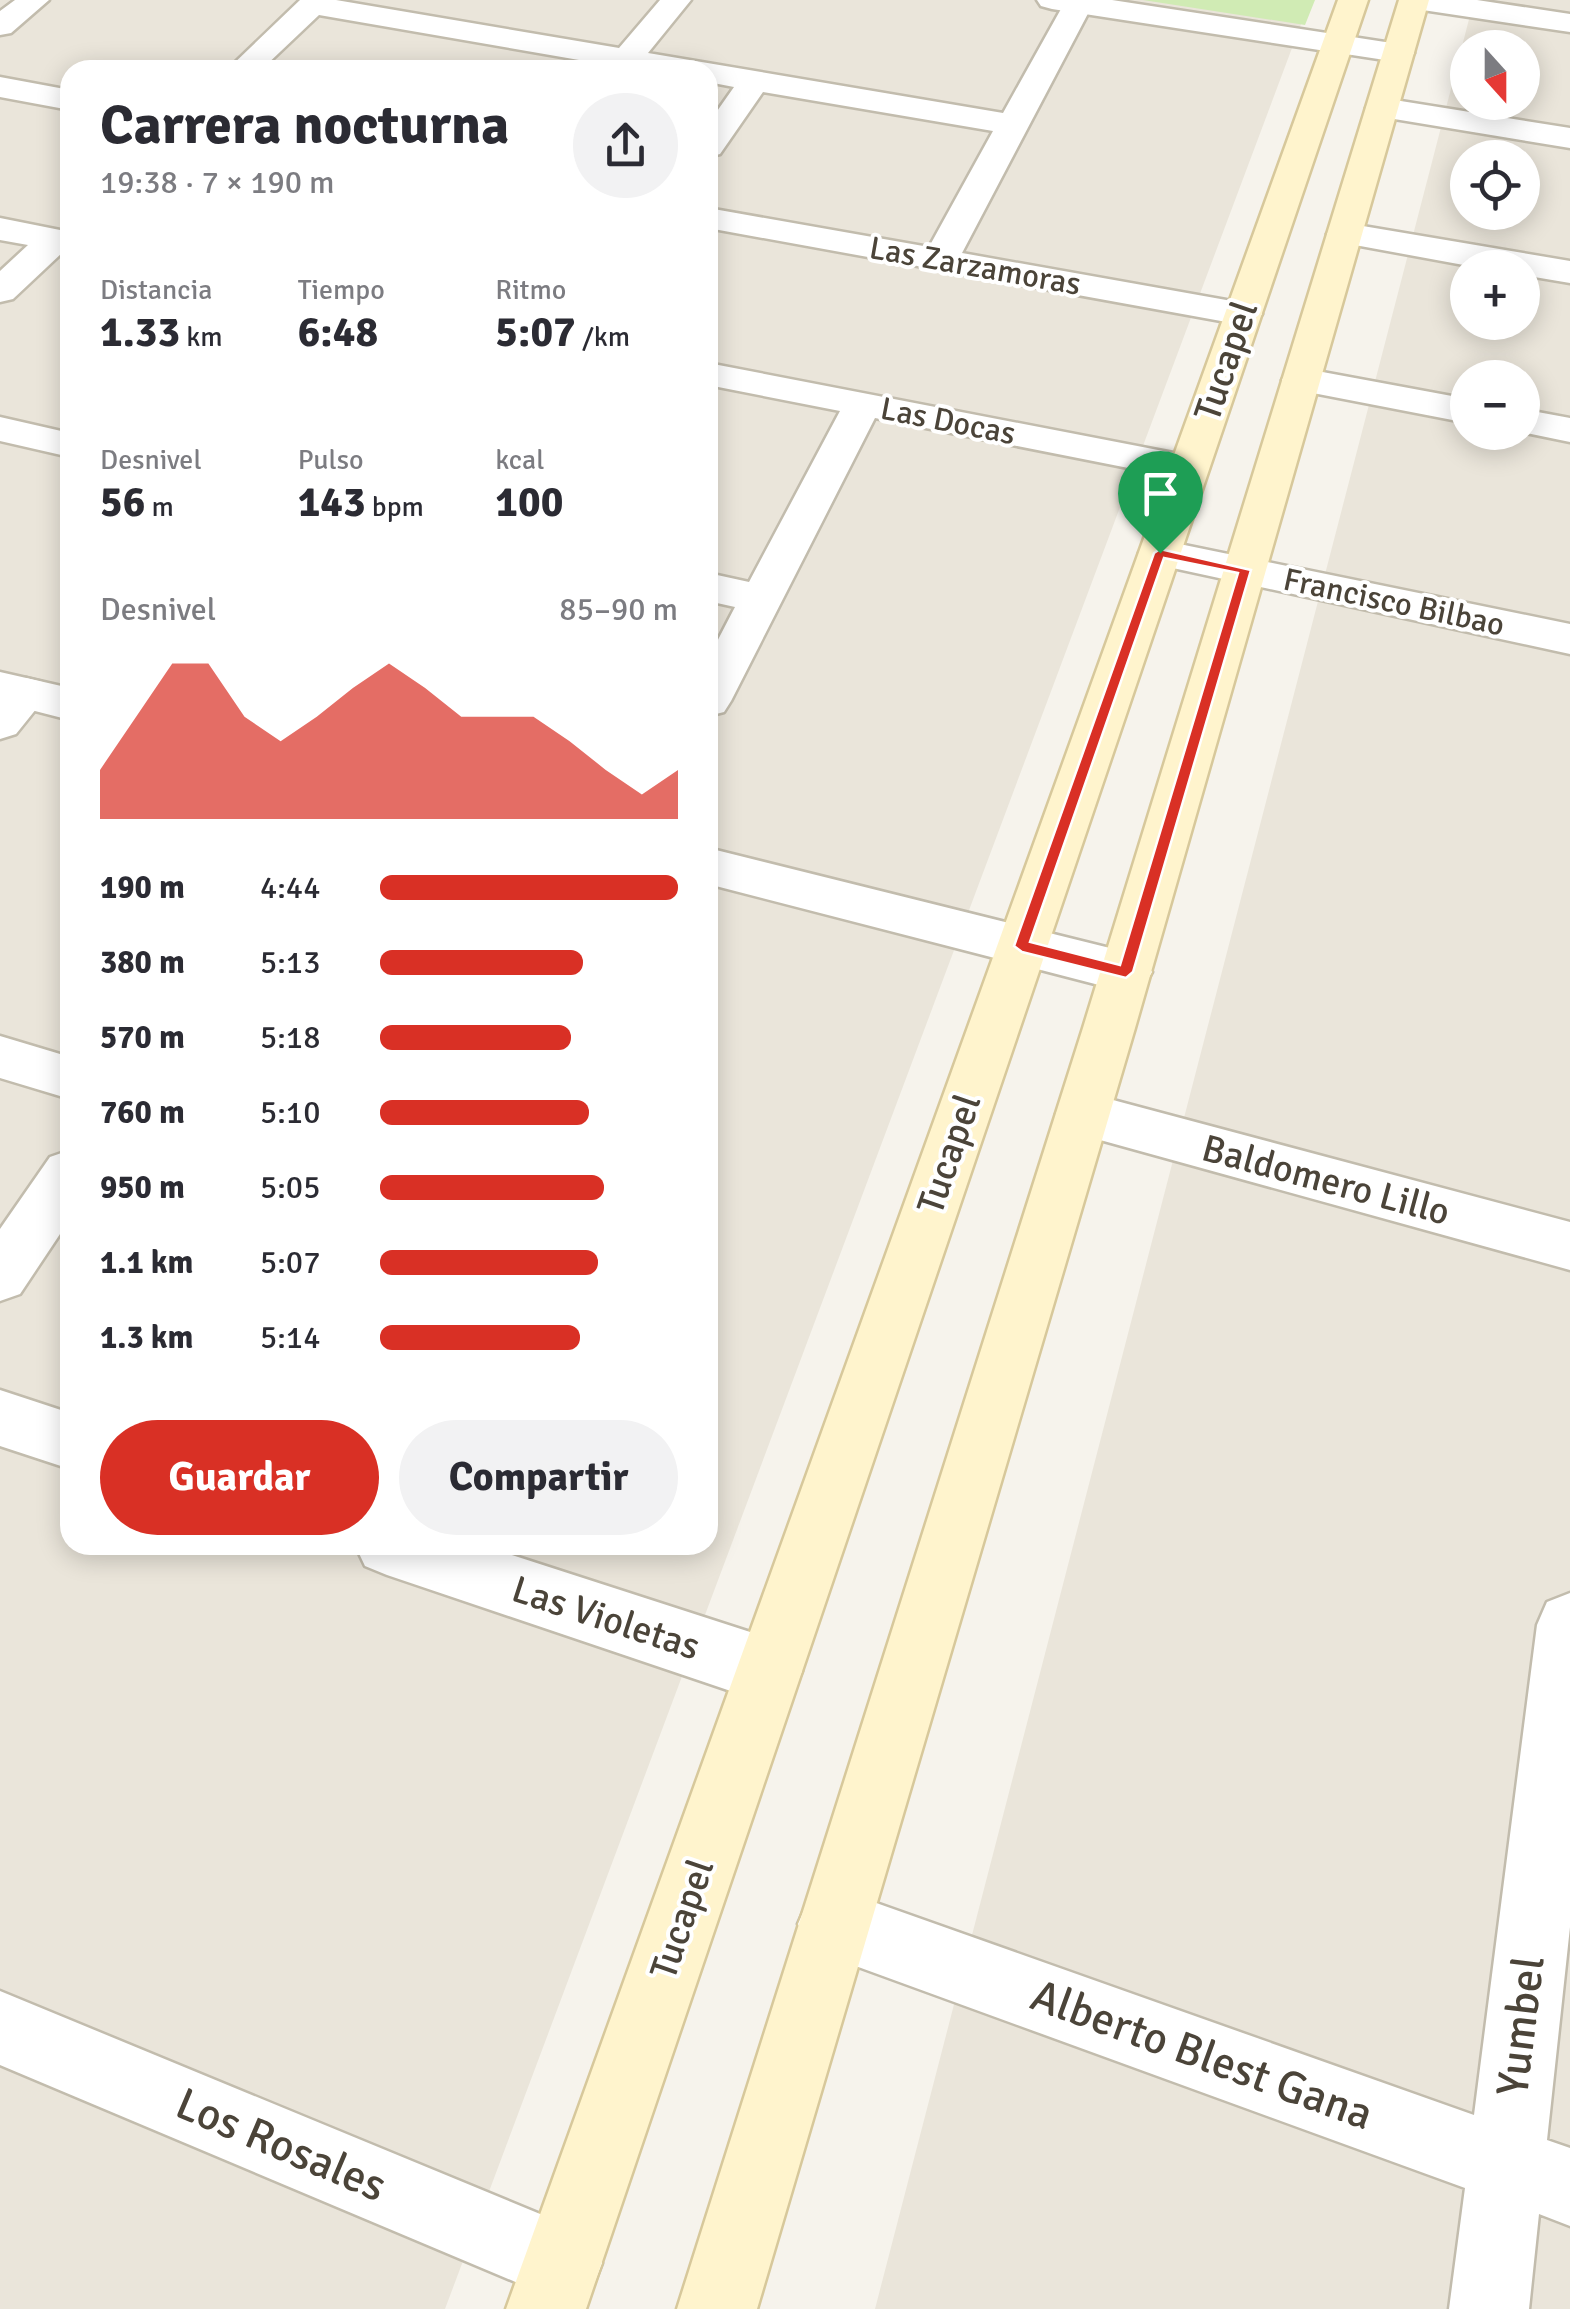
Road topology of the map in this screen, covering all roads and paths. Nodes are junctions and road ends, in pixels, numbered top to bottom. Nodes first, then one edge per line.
1 (34, 0) edge
2 (676, 0) edge
3 (1353, 0) edge
4 (1415, 0) edge
5 (315, 3) edge
6 (1088, 3) edge
7 (1570, 23) edge
8 (0, 26) edge
9 (537, 44) junction
10 (1338, 44) junction
11 (1398, 53) junction
12 (627, 59) junction
13 (254, 60) edge
14 (522, 60) edge
15 (633, 60) edge
16 (718, 75) edge
17 (755, 81) junction
18 (0, 87) edge
19 (60, 98) edge
20 (1382, 108) junction
21 (1013, 124) junction
22 (718, 133) edge
23 (1570, 138) edge
24 (718, 220) edge
25 (0, 229) edge
26 (1345, 234) junction
27 (60, 242) edge
28 (60, 244) edge
29 (940, 260) junction
30 (1570, 272) edge
31 (0, 291) edge
32 (1243, 314) junction
33 (718, 376) edge
34 (1301, 380) junction
35 (863, 404) junction
36 (1450, 408) edge
37 (1540, 425) edge
38 (0, 429) edge
39 (1570, 430) edge
40 (60, 443) edge
41 (1189, 468) junction
42 (1160, 553) junction
43 (1245, 570) junction
44 (718, 589) edge
45 (761, 599) junction
46 (1570, 639) edge
47 (718, 683) edge
48 (9, 701) edge
49 (60, 704) edge
50 (718, 869) edge
51 (1022, 946) junction
52 (1126, 972) junction
53 (0, 1057) edge
54 (60, 1075) edge
55 (1083, 1114) junction
56 (60, 1189) edge
57 (1570, 1246) edge
58 (0, 1276) edge
59 (0, 1418) edge
60 (60, 1438) edge
61 (417, 1555) edge
62 (1569, 1637) edge
63 (769, 1671) junction
64 (834, 1924) junction
65 (0, 2028) edge
66 (1504, 2163) junction
67 (1570, 2188) edge
68 (554, 2286) edge
69 (716, 2309) edge
70 (1489, 2309) edge

1 - 8 street
2 - 12 street
3 - 10 main road, Tucapel
4 - 7 street
4 - 11 main road, Tucapel
5 - 9 street
5 - 13 street
6 - 10 street
6 - 21 street
9 - 12 street
9 - 14 street
10 - 11 street
10 - 32 main road, Tucapel
11 - 20 main road, Tucapel
12 - 15 street
16 - 17 street
17 - 21 street
17 - 22 street
18 - 19 street
20 - 23 street
20 - 26 main road, Tucapel
21 - 29 street
24 - 29 street, Las Zarzamoras
25 - 27 street
26 - 30 street
26 - 34 main road, Tucapel
28 - 31 street
29 - 32 street, Las Zarzamoras
32 - 41 main road, Tucapel
33 - 35 street, Las Docas
34 - 36 street
34 - 43 main road, Tucapel
35 - 41 street, Las Docas
35 - 45 street
37 - 39 street
38 - 40 street
41 - 42 main road, Tucapel
42 - 43 street, Francisco Bilbao
42 - 51 main road, Tucapel
43 - 46 street, Francisco Bilbao
43 - 52 main road, Tucapel
44 - 45 street
45 - 47 street
48 - 49 street
50 - 51 street
51 - 52 street
51 - 63 main road, Tucapel
52 - 55 main road, Tucapel
53 - 54 street
55 - 57 street, Baldomero Lillo
55 - 64 main road, Tucapel
56 - 58 street
59 - 60 street
61 - 63 street, Las Violetas
62 - 66 street, Yumbel
63 - 68 main road, Tucapel
64 - 66 street, Alberto Blest Gana
64 - 69 main road, Tucapel
65 - 68 street, Los Rosales
66 - 67 street, Alberto Blest Gana
66 - 70 street, Yumbel

